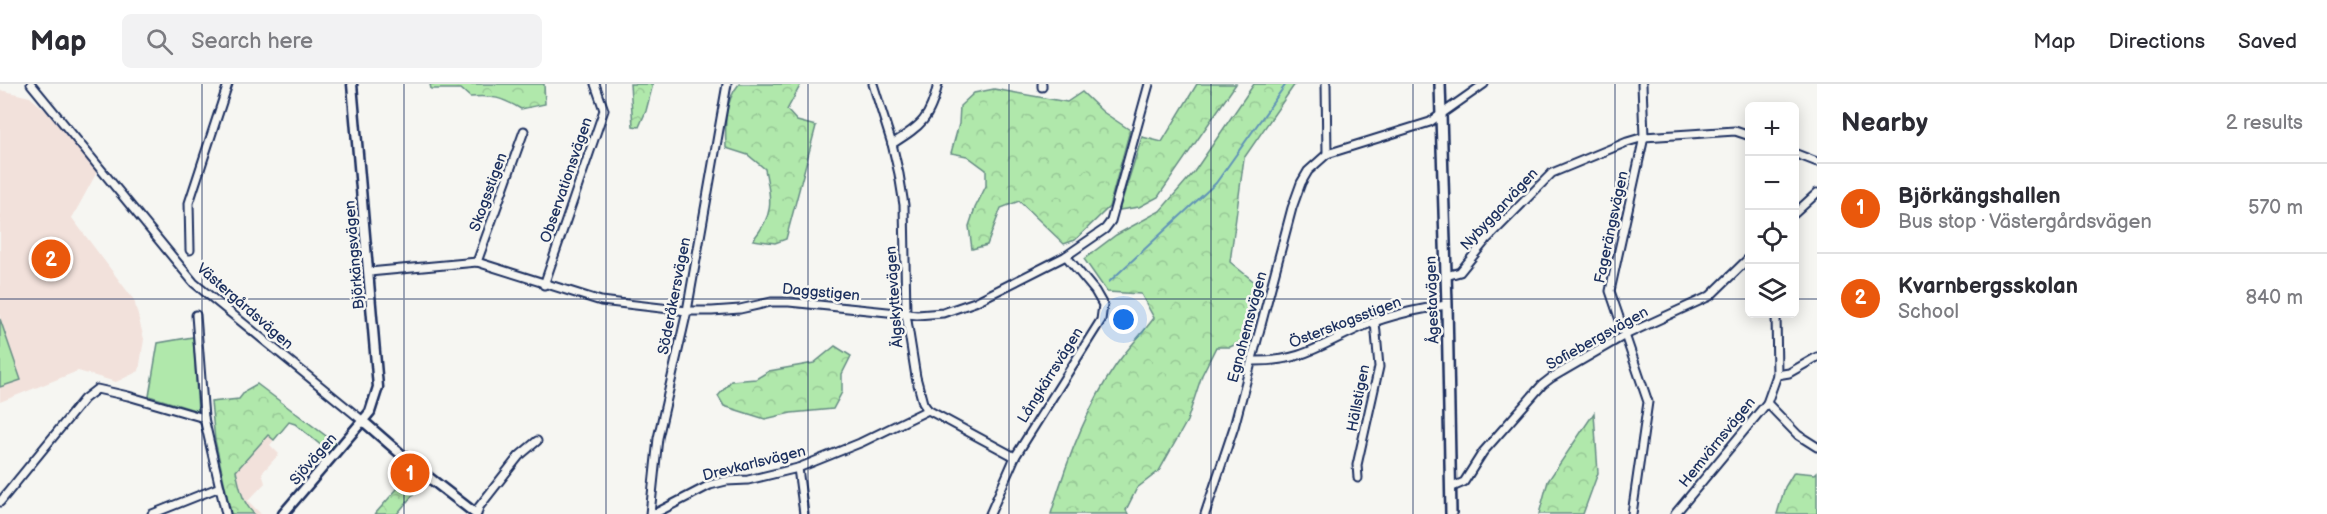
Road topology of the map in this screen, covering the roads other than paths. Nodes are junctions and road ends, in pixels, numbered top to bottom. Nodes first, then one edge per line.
1 (31, 84) edge
2 (228, 84) edge
3 (352, 84) edge
4 (595, 84) edge
5 (727, 84) edge
6 (873, 84) edge
7 (938, 84) edge
8 (1149, 84) edge
9 (1326, 84) edge
10 (1440, 84) edge
11 (1484, 84) edge
12 (1642, 84) edge
13 (1441, 113) junction
14 (524, 131) dead end
15 (1745, 135) edge
16 (1644, 137) junction
17 (892, 144) junction
18 (1327, 154) junction
19 (1799, 155) edge
20 (1817, 162) edge
21 (1817, 193) edge
22 (1798, 210) edge
23 (189, 250) dead end
24 (1066, 256) junction
25 (1745, 261) edge
26 (477, 262) junction
27 (369, 272) junction
28 (1446, 276) junction
29 (544, 285) junction
30 (1447, 305) junction
31 (687, 311) junction
32 (906, 314) junction
33 (196, 315) dead end
34 (1776, 318) edge
35 (1375, 322) junction
36 (1625, 335) junction
37 (1817, 357) edge
38 (1251, 361) junction
39 (1777, 375) junction
40 (1767, 403) junction
41 (928, 410) junction
42 (204, 418) junction
43 (363, 421) junction
44 (537, 441) dead end
45 (1817, 447) edge
46 (1015, 457) junction
47 (798, 468) junction
48 (1358, 478) dead end
49 (220, 487) junction
50 (1450, 488) junction
51 (3, 493) edge
52 (0, 502) edge
53 (152, 514) edge
54 (226, 514) edge
55 (283, 514) edge
56 (476, 514) edge
57 (652, 514) edge
58 (804, 514) edge
59 (990, 514) edge
60 (1205, 514) edge
61 (1450, 514) edge
62 (1632, 514) edge
63 (1675, 514) edge

1 - 43 street, Västergårdsvägen
2 - 23 street
3 - 27 street, Björkängsvägen
4 - 29 street, Observationsvägen
5 - 31 street, Söderåkersvägen
6 - 17 street, Älgskyttevägen
7 - 17 street
8 - 24 street, Daggstigen
9 - 18 street
10 - 13 main road, Ågestavägen
11 - 13 street, Egnahemsvägen
12 - 16 street, Fagerängsvägen
13 - 18 street, Egnahemsvägen
13 - 28 main road, Ågestavägen
14 - 26 street, Skogsstigen
15 - 16 street, Nybyggarvägen
16 - 28 street, Nybyggarvägen
16 - 36 street, Fagerängsvägen
17 - 32 street, Älgskyttevägen
18 - 38 street, Egnahemsvägen
19 - 20 street
21 - 22 street
24 - 32 street, Daggstigen
24 - 46 street, Långkärrsvägen
25 - 36 street, Sofiebergsvägen
26 - 27 street, Daggstigen
26 - 29 street, Daggstigen
27 - 43 street, Björkängsvägen
28 - 30 main road, Ågestavägen
29 - 31 street, Daggstigen
30 - 35 street, Österskogsstigen
30 - 50 main road, Ågestavägen
31 - 32 street, Daggstigen
31 - 57 street, Söderåkersvägen
32 - 41 street, Älgskyttevägen
33 - 42 street
34 - 39 street, Hemvärnsvägen
35 - 38 street, Österskogsstigen
35 - 48 street, Hällstigen
36 - 50 street, Sofiebergsvägen
36 - 62 street, Fagerängsvägen
37 - 39 street
38 - 60 street, Egnahemsvägen
39 - 40 street, Hemvärnsvägen
40 - 45 street
40 - 63 street, Hemvärnsvägen
41 - 46 street
41 - 47 street, Drevkarlsvägen
42 - 49 street
42 - 51 street
43 - 55 street, Sjövägen
43 - 56 street, Västergårdsvägen
44 - 56 street
46 - 59 street, Långkärrsvägen
47 - 57 street, Drevkarlsvägen
47 - 58 street
49 - 53 street
49 - 54 street
50 - 61 main road, Ågestavägen
51 - 52 street

